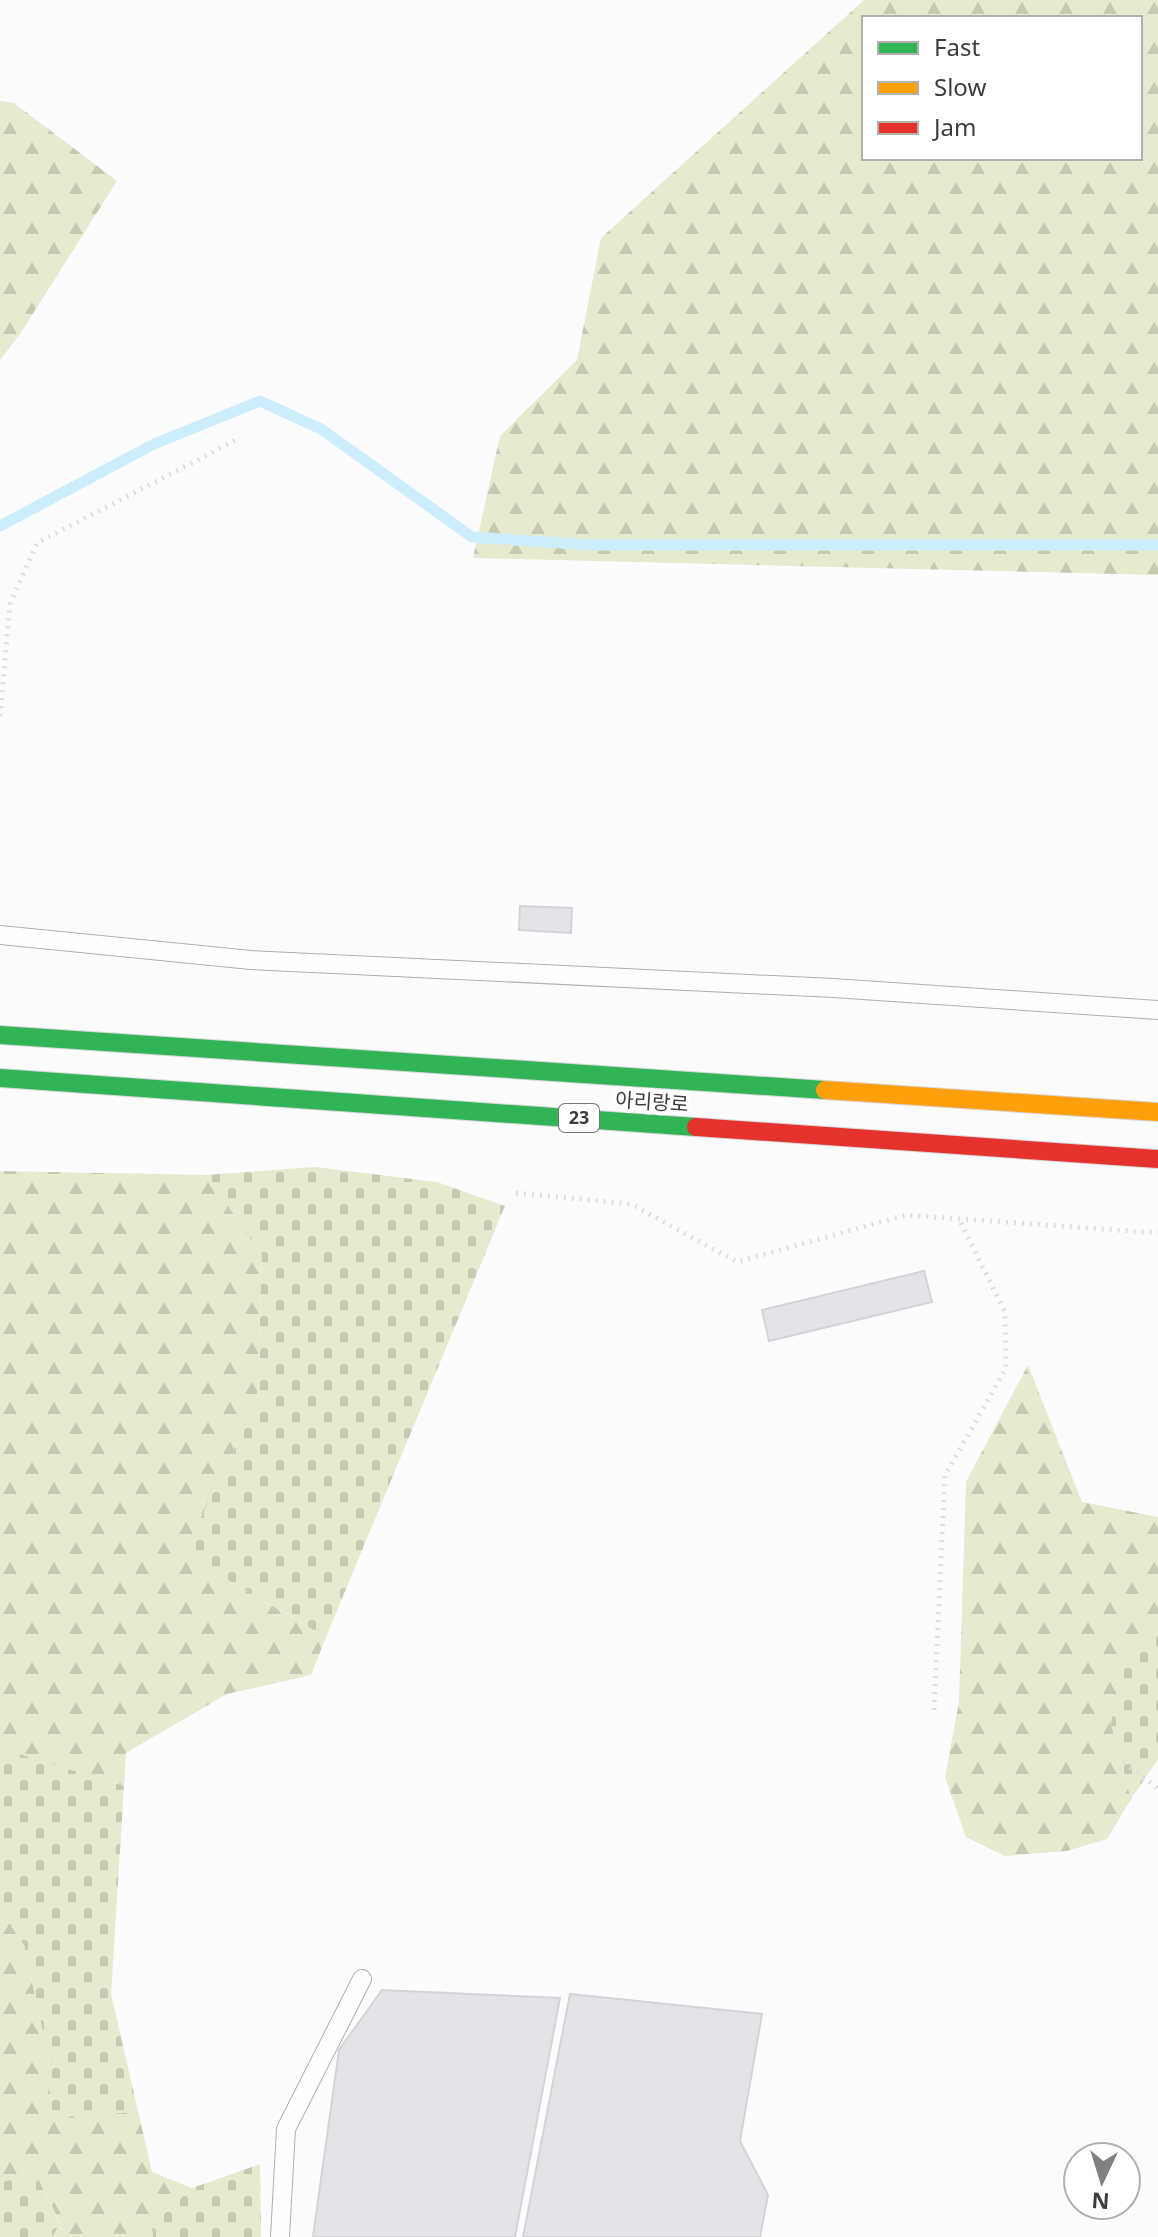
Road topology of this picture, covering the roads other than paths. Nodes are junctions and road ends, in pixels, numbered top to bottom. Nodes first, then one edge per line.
1 (0, 935) edge
2 (1158, 1010) edge
3 (0, 1035) edge
4 (0, 1078) edge
5 (1158, 1112) edge
6 (1158, 1159) edge
7 (362, 1979) dead end
8 (280, 2237) edge

1 - 2 lane
3 - 5 highway, 아리랑로 / 23
4 - 6 highway, 아리랑로 / 23
7 - 8 lane

